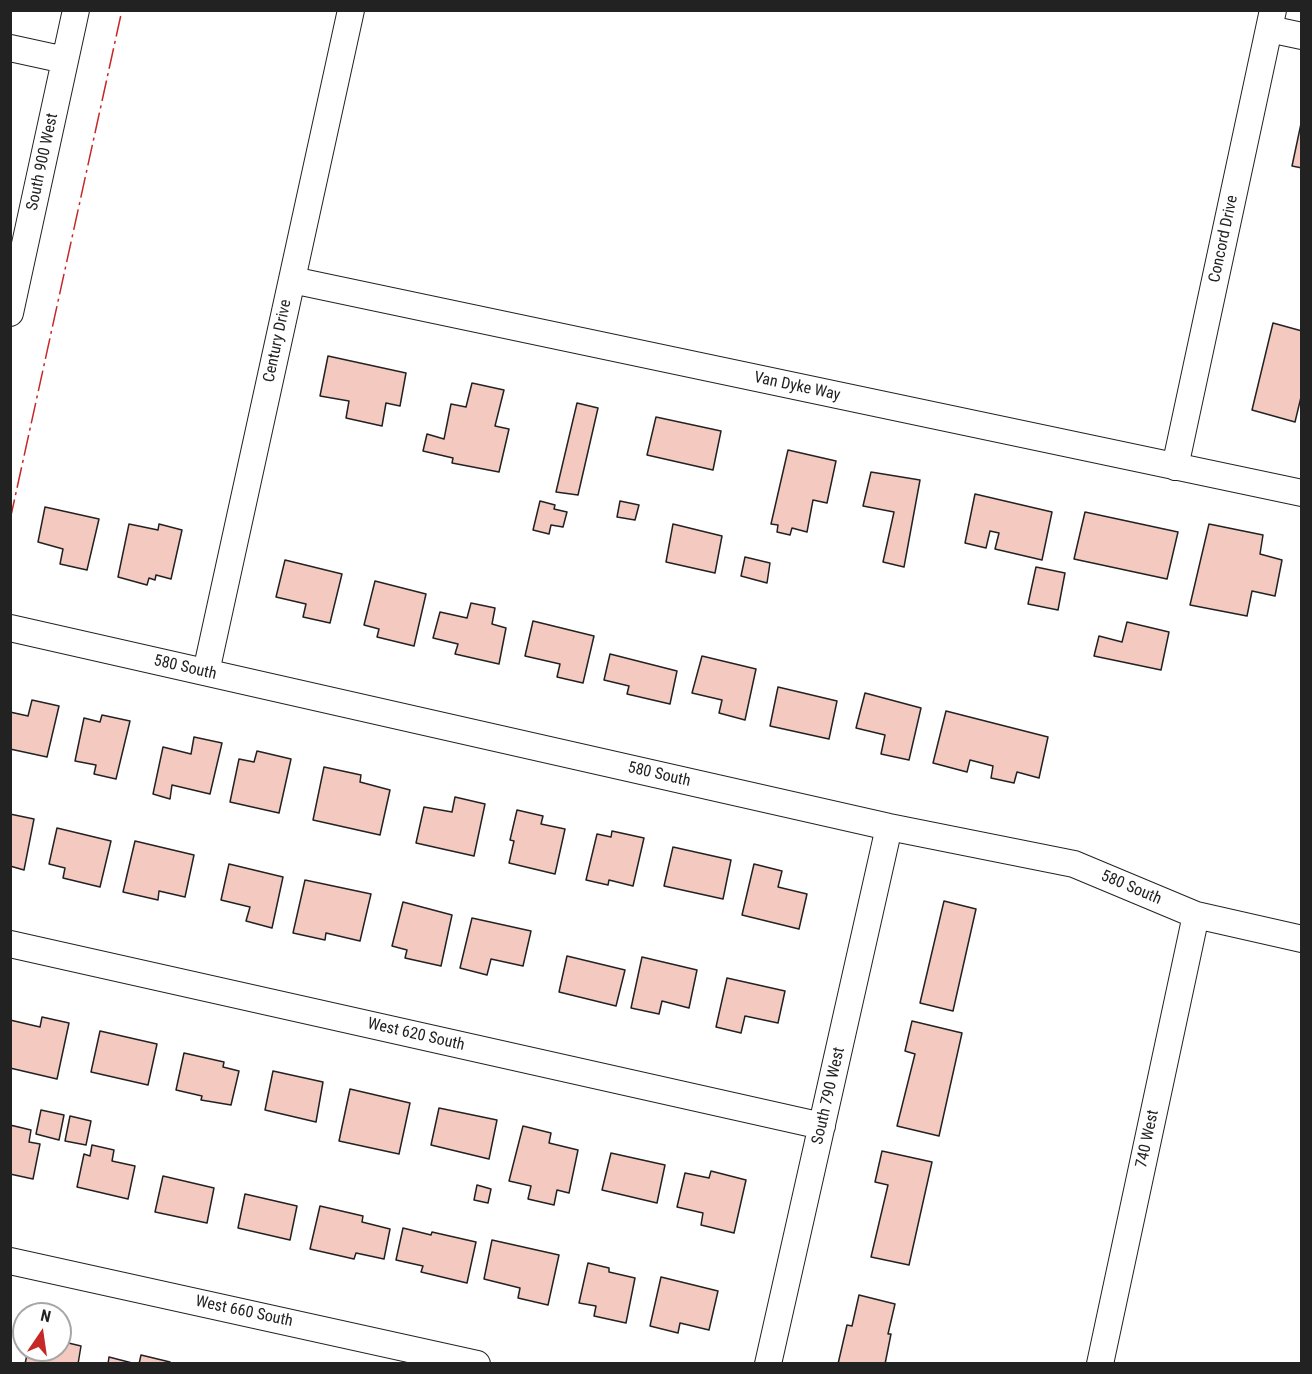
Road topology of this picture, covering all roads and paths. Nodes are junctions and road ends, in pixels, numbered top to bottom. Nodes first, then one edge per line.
1 (76, 10) edge
2 (351, 10) edge
3 (1271, 20) edge
4 (1302, 36) edge
5 (10, 48) edge
6 (65, 60) junction
7 (292, 280) junction
8 (10, 313) edge
9 (1175, 466) junction
10 (1302, 493) edge
11 (10, 628) edge
12 (206, 672) junction
13 (889, 827) junction
14 (1196, 915) junction
15 (1302, 939) edge
16 (10, 944) edge
17 (822, 1126) junction
18 (10, 1261) edge
19 (477, 1364) edge
20 (768, 1364) edge
21 (1100, 1364) edge

1 - 6 street, South 900 West
2 - 7 street, Century Drive
3 - 4 street
3 - 9 street, Concord Drive
5 - 6 street
6 - 8 street, South 900 West
7 - 9 street, Van Dyke Way
7 - 12 street, Century Drive
9 - 10 street, Van Dyke Way
11 - 12 street, 580 South
12 - 13 street, 580 South
13 - 14 street, 580 South
13 - 17 street, South 790 West
14 - 15 street, 580 South
14 - 21 street, 740 West
16 - 17 street, West 620 South
17 - 20 street, South 790 West
18 - 19 street, West 660 South

